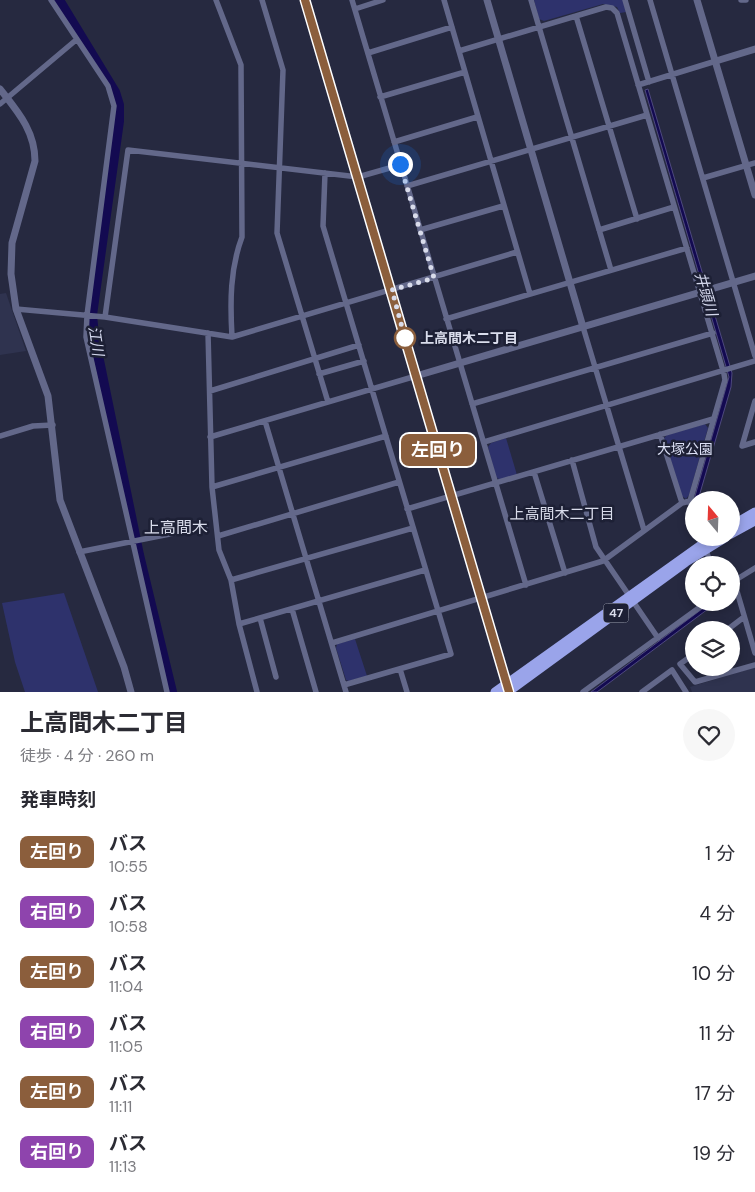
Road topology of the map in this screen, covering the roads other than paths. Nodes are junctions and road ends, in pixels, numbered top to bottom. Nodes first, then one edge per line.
1 (51, 0) edge
2 (216, 0) edge
3 (262, 0) edge
4 (305, 0) edge
5 (352, 0) edge
6 (383, 0) edge
7 (444, 0) edge
8 (487, 0) edge
9 (531, 0) edge
10 (650, 0) edge
11 (698, 0) edge
12 (741, 0) edge
13 (746, 0) edge
14 (627, 1) edge
15 (354, 9) junction
16 (576, 16) junction
17 (452, 27) junction
18 (539, 27) junction
19 (498, 39) junction
20 (76, 40) junction
21 (755, 49) edge
22 (459, 51) junction
23 (368, 53) junction
24 (716, 61) junction
25 (465, 72) junction
26 (672, 74) junction
27 (649, 82) junction
28 (638, 85) junction
29 (0, 89) edge
30 (7, 97) junction
31 (380, 97) junction
32 (0, 104) edge
33 (647, 115) junction
34 (477, 117) junction
35 (609, 126) junction
36 (571, 137) junction
37 (394, 142) junction
38 (531, 149) junction
39 (490, 161) junction
40 (240, 162) junction
41 (755, 163) edge
42 (400, 164) junction
43 (746, 166) junction
44 (280, 167) junction
45 (325, 173) junction
46 (358, 177) junction
47 (703, 178) junction
48 (407, 186) junction
49 (755, 195) edge
50 (504, 206) junction
51 (674, 207) junction
52 (637, 219) junction
53 (420, 230) junction
54 (599, 230) junction
55 (687, 248) junction
56 (517, 252) junction
57 (611, 270) junction
58 (755, 276) edge
59 (434, 278) junction
60 (570, 282) junction
61 (733, 283) junction
62 (392, 290) junction
63 (700, 292) junction
64 (530, 294) junction
65 (347, 304) junction
66 (16, 309) junction
67 (87, 315) junction
68 (302, 316) junction
69 (105, 317) junction
70 (446, 319) junction
71 (583, 327) junction
72 (208, 333) junction
73 (713, 333) junction
74 (232, 336) junction
75 (359, 344) junction
76 (755, 356) edge
77 (315, 358) junction
78 (364, 361) junction
79 (755, 361) edge
80 (459, 363) junction
81 (595, 367) junction
82 (723, 371) junction
83 (319, 374) junction
84 (416, 376) junction
85 (372, 389) junction
86 (210, 391) junction
87 (755, 401) edge
88 (328, 402) junction
89 (472, 404) junction
90 (607, 406) junction
91 (713, 418) junction
92 (266, 421) junction
93 (53, 425) junction
94 (660, 434) junction
95 (0, 436) edge
96 (386, 436) junction
97 (210, 437) junction
98 (484, 442) junction
99 (755, 442) edge
100 (619, 446) junction
101 (572, 460) junction
102 (279, 467) junction
103 (534, 472) junction
104 (399, 482) junction
105 (495, 483) junction
106 (212, 487) junction
107 (693, 491) edge
108 (452, 496) junction
109 (685, 502) edge
110 (682, 503) junction
111 (407, 509) junction
112 (755, 512) edge
113 (293, 513) junction
114 (740, 521) edge
115 (755, 521) edge
116 (205, 527) dead end
117 (413, 528) junction
118 (740, 529) edge
119 (644, 530) junction
120 (218, 536) junction
121 (134, 541) junction
122 (701, 546) edge
123 (79, 552) junction
124 (307, 558) junction
125 (603, 560) junction
126 (755, 568) edge
127 (425, 570) junction
128 (565, 573) junction
129 (231, 580) junction
130 (526, 585) junction
131 (482, 598) junction
132 (630, 599) junction
133 (319, 601) junction
134 (292, 609) junction
135 (695, 611) edge
136 (438, 612) junction
137 (744, 617) junction
138 (260, 618) junction
139 (739, 621) edge
140 (239, 624) junction
141 (658, 638) junction
142 (332, 643) junction
143 (755, 653) edge
144 (685, 660) edge
145 (755, 665) edge
146 (400, 669) junction
147 (740, 669) edge
148 (685, 670) edge
149 (690, 676) edge
150 (716, 676) edge
151 (276, 677) dead end
152 (344, 685) junction
153 (508, 690) edge
154 (131, 692) edge
155 (168, 692) edge
156 (257, 692) edge
157 (316, 692) edge
158 (346, 692) edge
159 (407, 692) edge
160 (495, 692) edge
161 (583, 692) edge
162 (642, 692) edge
163 (686, 692) edge

1 - 20 street
2 - 40 street
3 - 44 street
4 - 46 street
5 - 15 street
6 - 15 street
7 - 17 street
8 - 19 street
9 - 18 street
10 - 26 street
11 - 24 street
12 - 13 street
14 - 27 street
15 - 23 street
16 - 18 street
16 - 28 street
16 - 35 street
17 - 22 street
17 - 23 street
18 - 19 street
18 - 36 street
19 - 22 street
19 - 38 street
20 - 30 street
20 - 67 street
21 - 24 street
22 - 25 street
23 - 31 street
24 - 26 street
24 - 43 street
25 - 31 street
25 - 34 street
26 - 27 street
26 - 47 street
27 - 28 street
28 - 33 street
29 - 30 street
30 - 32 street
30 - 66 street
31 - 37 street
33 - 35 street
33 - 51 street
34 - 37 street
34 - 39 street
35 - 36 street
35 - 52 street
36 - 38 street
36 - 54 street
37 - 42 street
38 - 39 street
38 - 60 street
39 - 48 street
39 - 50 street
40 - 44 street
40 - 69 street
40 - 74 street
41 - 43 street
42 - 46 street
42 - 48 street
43 - 47 street
43 - 49 street
44 - 45 street
44 - 68 street
45 - 46 street
45 - 65 street
46 - 62 street
47 - 61 street
48 - 53 street
50 - 53 street
50 - 56 street
51 - 52 street
51 - 55 street
52 - 54 street
53 - 59 street
54 - 57 street
55 - 57 street
55 - 63 street
56 - 59 street
56 - 64 street
57 - 60 street
58 - 61 street
59 - 62 street
59 - 70 street
60 - 64 street
60 - 71 street
61 - 63 street
61 - 76 street
62 - 65 street
62 - 84 street
63 - 71 street
63 - 73 street
64 - 70 street
65 - 68 street
65 - 75 street
66 - 67 street
66 - 93 street
67 - 69 street
67 - 121 street
68 - 74 street
68 - 77 street
69 - 72 street
70 - 80 street
71 - 80 street
71 - 81 street
72 - 74 street
72 - 86 street
73 - 81 street
73 - 82 street
75 - 77 street
75 - 78 street
77 - 83 street
77 - 86 street
78 - 83 street
78 - 85 street
79 - 82 street
80 - 84 street
80 - 89 street
81 - 89 street
81 - 90 street
82 - 90 street
82 - 91 street
83 - 88 street
84 - 85 street
84 - 108 street
85 - 88 street
85 - 96 street
86 - 97 street
87 - 99 street
88 - 92 street
89 - 98 street
90 - 98 street
90 - 100 street
91 - 94 street
91 - 107 street
92 - 97 street
92 - 102 street
93 - 95 street
93 - 123 street
94 - 100 street
94 - 110 street
96 - 102 street
96 - 104 street
97 - 106 street
98 - 105 street
100 - 101 street
100 - 119 street
101 - 103 street
101 - 125 street
102 - 106 street
102 - 113 street
103 - 105 street
103 - 128 street
104 - 111 street
104 - 113 street
105 - 108 street
105 - 130 street
106 - 120 street
108 - 111 street
108 - 131 street
109 - 110 street
110 - 119 street
111 - 117 street
112 - 114 main road
113 - 120 street
113 - 124 street
115 - 118 main road
116 - 121 street
117 - 124 street
117 - 127 street
119 - 125 street
120 - 129 street
121 - 123 street
121 - 155 street
122 - 132 main road, 47
123 - 154 street
124 - 129 street
124 - 133 street
125 - 128 street
125 - 132 street
126 - 137 street
127 - 133 street
127 - 136 street
128 - 130 street
129 - 140 street
130 - 131 street
131 - 136 street
131 - 153 street
132 - 141 street
132 - 153 main road, 47
133 - 134 street
133 - 142 street
134 - 138 street
134 - 157 street
135 - 141 street
136 - 142 street
136 - 146 street
137 - 139 street
137 - 143 street
138 - 140 street
138 - 151 street
140 - 156 street
141 - 161 street
142 - 152 street
144 - 148 street
145 - 147 street
146 - 152 street
146 - 159 street
149 - 150 street
152 - 158 street
153 - 160 main road, 47
162 - 163 street

